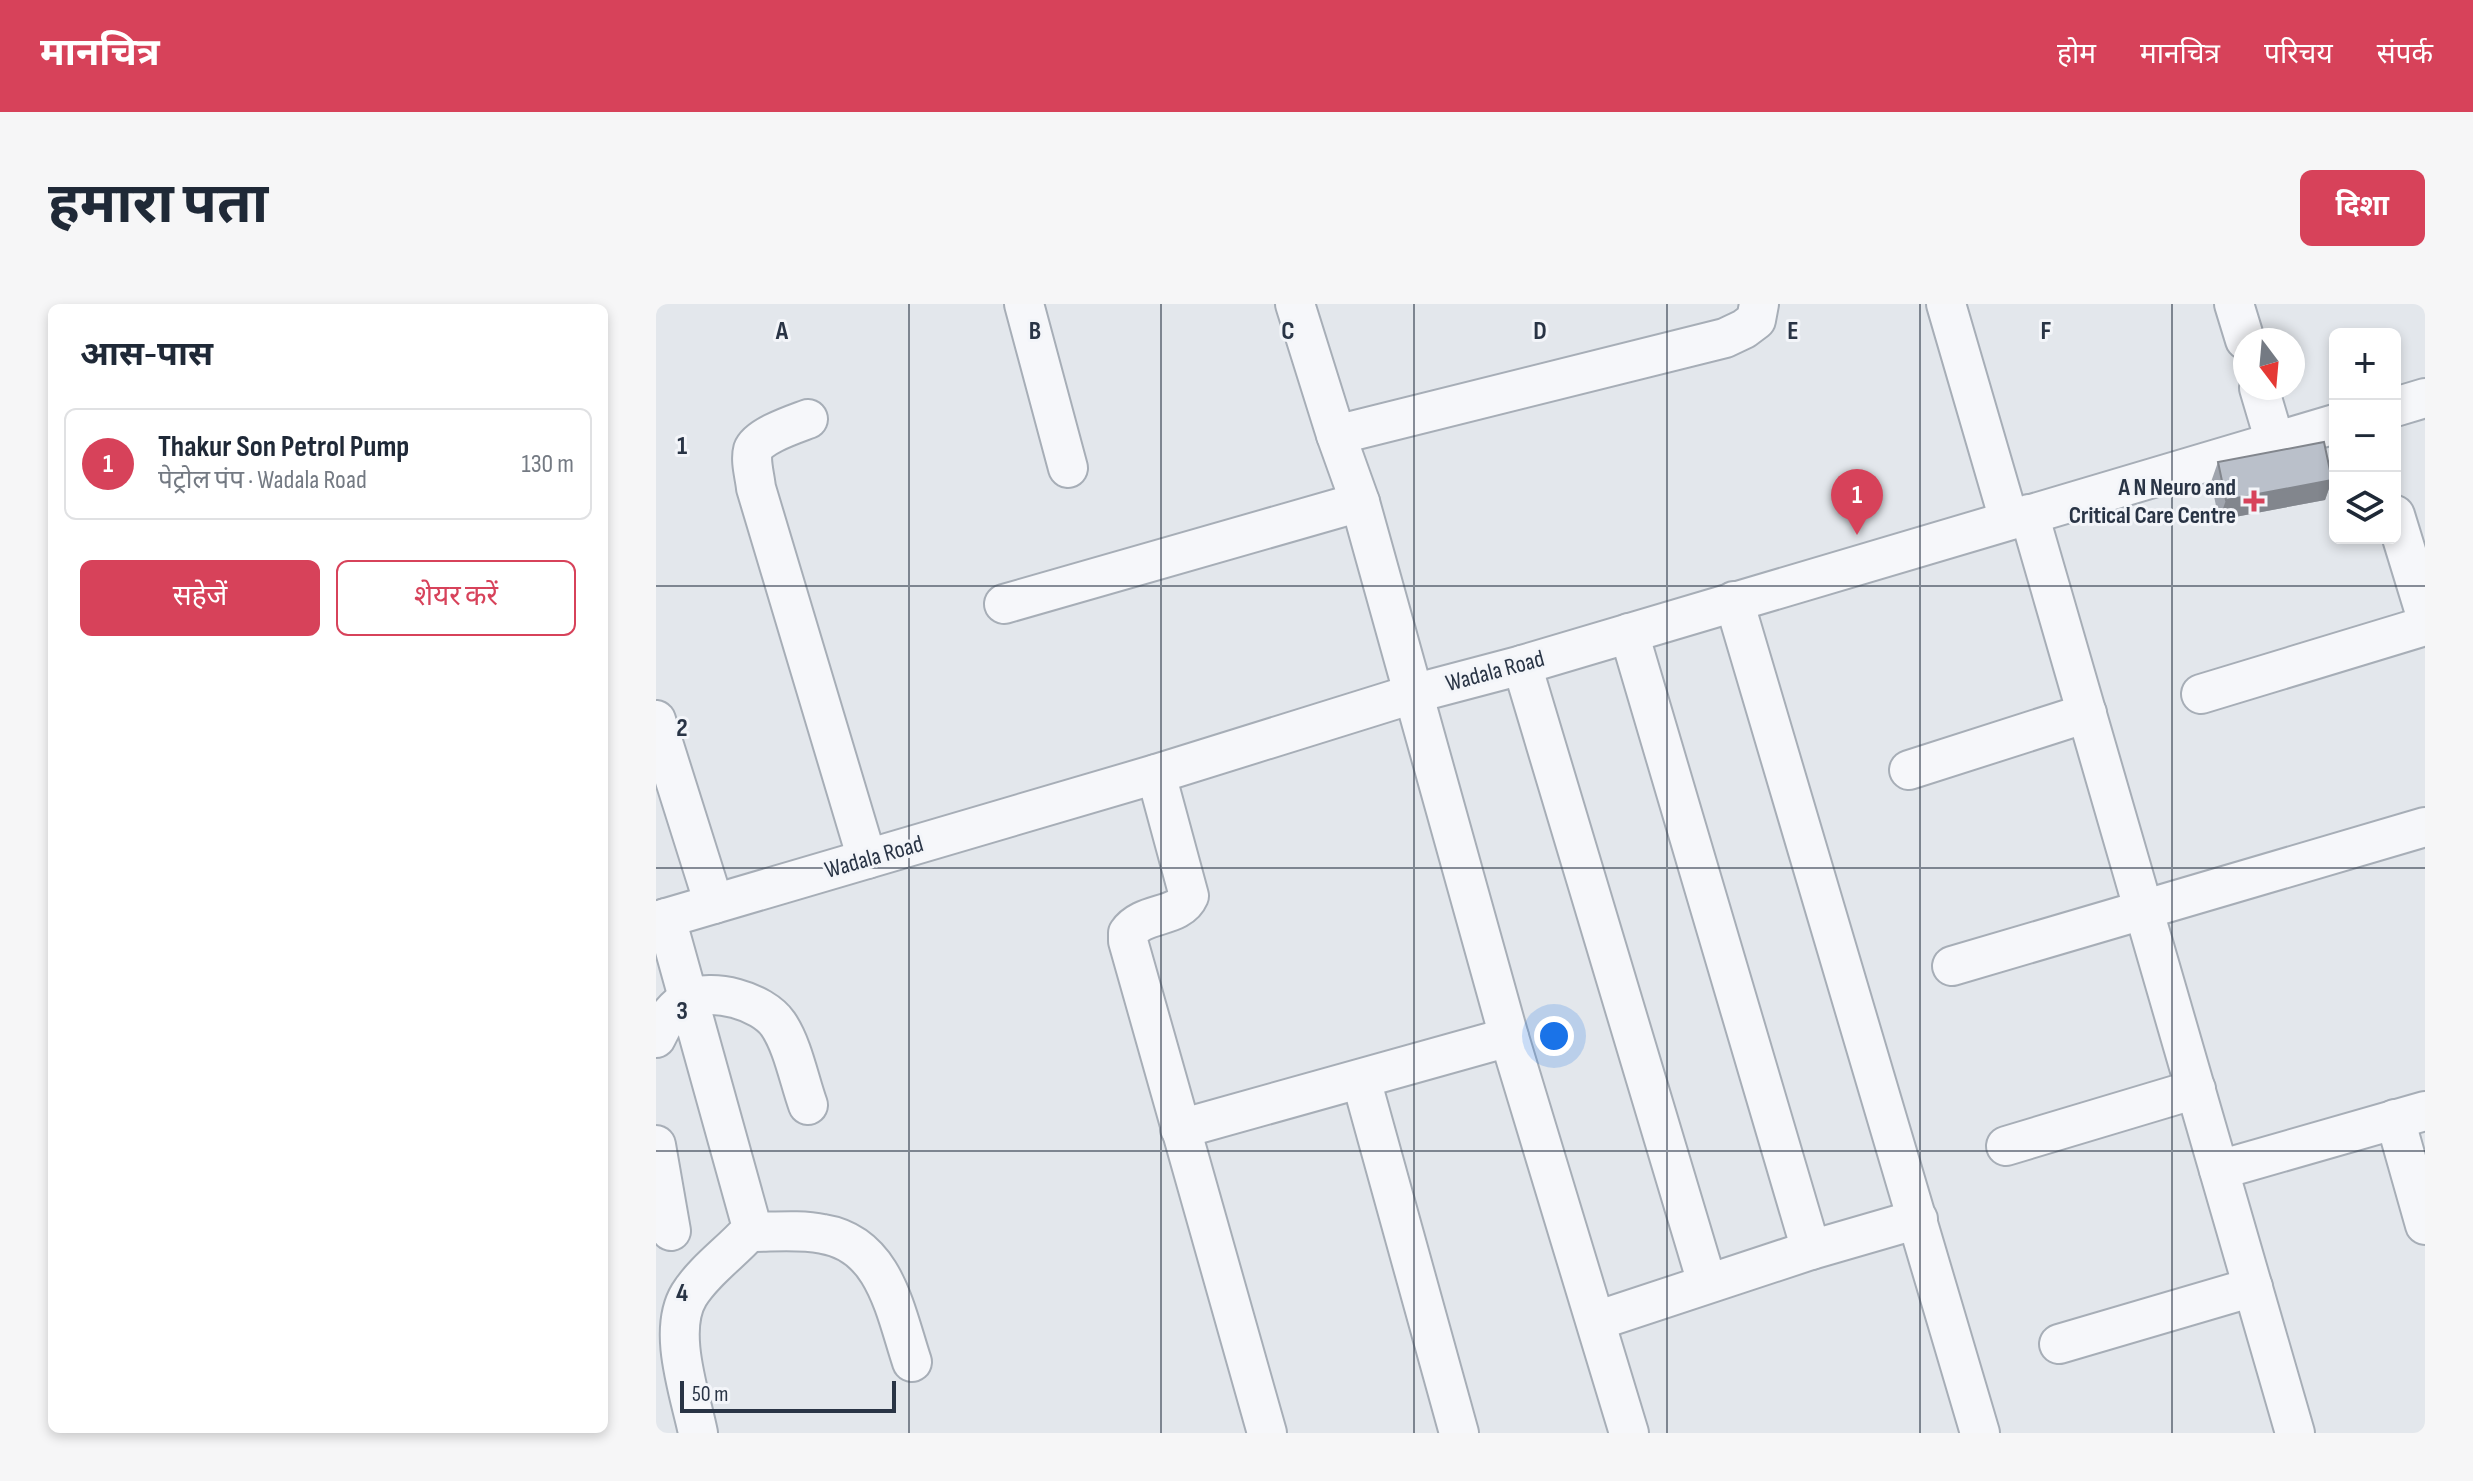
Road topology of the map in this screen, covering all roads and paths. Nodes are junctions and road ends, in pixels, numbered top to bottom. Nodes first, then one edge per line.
1 (1024, 304) edge
2 (1295, 304) edge
3 (1759, 304) edge
4 (1946, 304) edge
5 (2234, 304) edge
6 (2241, 328) edge
7 (2425, 398) edge
8 (2263, 400) edge
9 (2401, 405) edge
10 (808, 419) dead end
11 (2329, 426) edge
12 (1336, 435) junction
13 (2275, 442) junction
14 (1068, 468) dead end
15 (1360, 502) junction
16 (2019, 517) junction
17 (2401, 535) edge
18 (1734, 601) junction
19 (1004, 604) dead end
20 (2425, 613) edge
21 (2425, 626) edge
22 (1629, 633) junction
23 (1522, 665) junction
24 (1416, 693) junction
25 (2201, 694) dead end
26 (2087, 713) junction
27 (656, 720) edge
28 (1909, 770) dead end
29 (1156, 774) junction
30 (2425, 827) edge
31 (867, 859) junction
32 (714, 904) junction
33 (2144, 912) junction
34 (661, 920) edge
35 (1952, 966) dead end
36 (688, 999) junction
37 (1509, 1037) junction
38 (656, 1038) edge
39 (1361, 1079) junction
40 (2196, 1089) junction
41 (808, 1105) dead end
42 (2410, 1115) edge
43 (1180, 1129) junction
44 (656, 1145) edge
45 (2006, 1146) dead end
46 (2219, 1170) junction
47 (1918, 1219) junction
48 (2425, 1225) edge
49 (671, 1231) dead end
50 (749, 1232) junction
51 (1811, 1250) junction
52 (1707, 1283) junction
53 (2253, 1287) junction
54 (1596, 1321) junction
55 (2059, 1344) dead end
56 (912, 1362) dead end
57 (698, 1433) edge
58 (1267, 1433) edge
59 (1459, 1433) edge
60 (1629, 1433) edge
61 (1980, 1433) edge
62 (2295, 1433) edge

1 - 14 street
2 - 12 street
3 - 12 street
4 - 16 street
5 - 6 street
7 - 9 street
8 - 13 street
10 - 31 street
11 - 13 street, Wadala Road
12 - 15 street
13 - 16 street, Wadala Road
15 - 19 street
15 - 24 street
16 - 18 street, Wadala Road
16 - 26 street
17 - 20 street
18 - 22 street, Wadala Road
18 - 47 street
21 - 25 street
22 - 23 street, Wadala Road
22 - 51 street
23 - 24 street, Wadala Road
23 - 52 street
24 - 29 street, Wadala Road
24 - 37 street
26 - 28 street
26 - 33 street
27 - 32 street
29 - 31 street, Wadala Road
29 - 43 street
30 - 33 street
31 - 32 street, Wadala Road
32 - 34 street, Wadala Road
33 - 35 street
33 - 40 street
34 - 36 street
36 - 38 street
36 - 41 street
36 - 50 street
37 - 39 street
37 - 54 street
39 - 43 street
39 - 59 street
40 - 45 street
40 - 46 street
42 - 46 street
42 - 48 street
43 - 58 street
44 - 49 street
46 - 53 street
47 - 51 street
47 - 61 street
50 - 56 street
50 - 57 street
51 - 52 street
52 - 54 street
53 - 55 street
53 - 62 street
54 - 60 street

